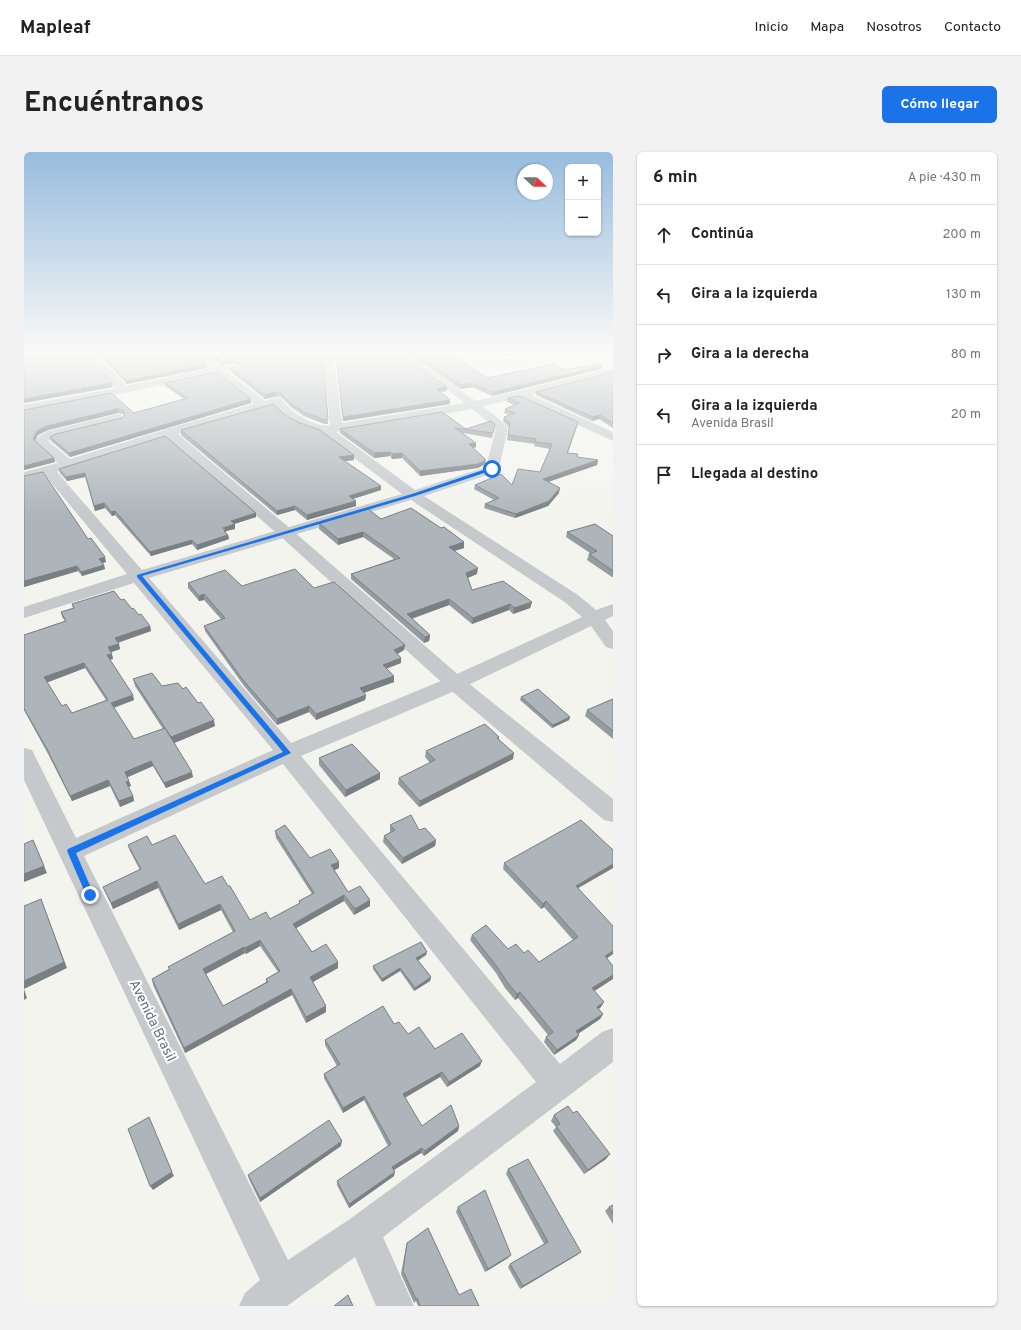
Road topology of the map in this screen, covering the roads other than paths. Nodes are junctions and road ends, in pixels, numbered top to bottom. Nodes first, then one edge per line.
1 (253, 408) edge
2 (280, 408) edge
3 (330, 408) edge
4 (457, 408) edge
5 (478, 408) edge
6 (551, 408) edge
7 (118, 418) edge
8 (331, 429) junction
9 (168, 433) junction
10 (611, 435) edge
11 (58, 467) junction
12 (24, 476) edge
13 (413, 495) junction
14 (286, 533) junction
15 (139, 576) junction
16 (613, 609) edge
17 (24, 613) edge
18 (594, 618) junction
19 (613, 643) edge
20 (455, 683) junction
21 (287, 753) junction
22 (24, 756) edge
23 (613, 813) edge
24 (71, 851) junction
25 (613, 1043) edge
26 (558, 1085) junction
27 (362, 1231) junction
28 (270, 1296) edge
29 (395, 1306) edge

1 - 9 street
2 - 8 street
3 - 8 street
4 - 8 street
5 - 13 street
6 - 10 street
7 - 11 street
8 - 13 street
9 - 11 street
9 - 14 street
11 - 12 street
11 - 15 street
13 - 14 street
13 - 18 street
14 - 15 street
14 - 20 street
15 - 17 street
15 - 21 street
16 - 18 street
18 - 19 street
18 - 20 street
20 - 21 street
20 - 23 street
21 - 24 street
21 - 26 street
22 - 24 street, Avenida Brasil
24 - 28 street, Avenida Brasil
25 - 26 street
26 - 27 street
27 - 28 street
27 - 29 street

